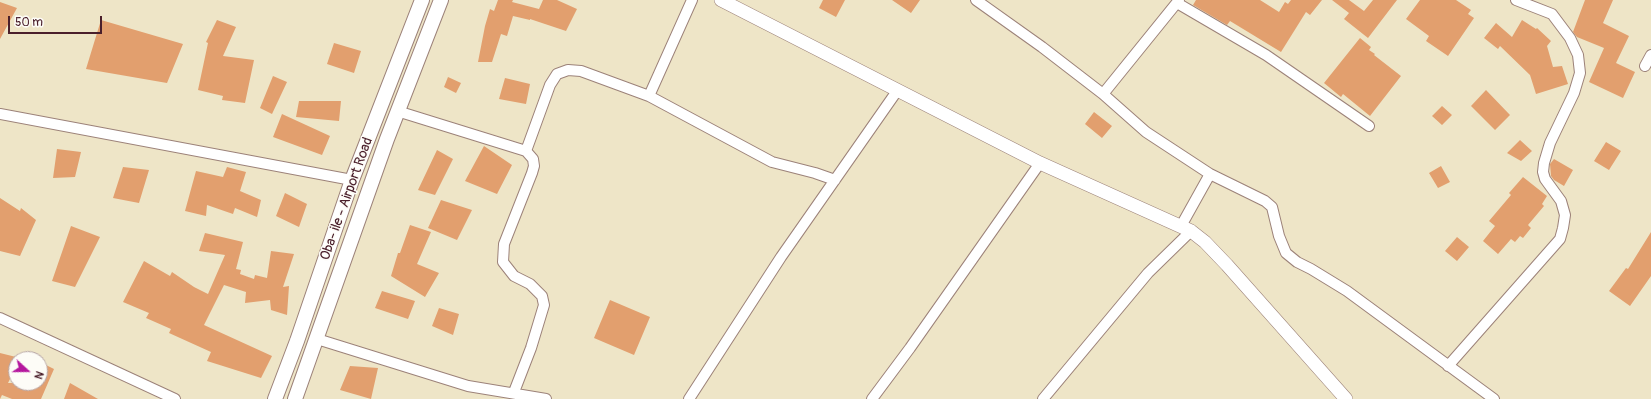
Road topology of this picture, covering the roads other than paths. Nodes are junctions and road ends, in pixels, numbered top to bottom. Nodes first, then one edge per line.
1 (422, 0) edge
2 (441, 0) edge
3 (692, 0) edge
4 (721, 0) edge
5 (976, 0) edge
6 (1516, 0) edge
7 (1178, 2) edge
8 (1529, 2) edge
9 (1651, 55) edge
10 (1645, 66) dead end
11 (898, 91) junction
12 (1104, 94) junction
13 (648, 96) junction
14 (397, 111) junction
15 (0, 114) edge
16 (1369, 126) dead end
17 (526, 151) junction
18 (1040, 163) junction
19 (1210, 174) junction
20 (352, 180) junction
21 (835, 180) junction
22 (1186, 228) junction
23 (0, 318) edge
24 (317, 339) junction
25 (1448, 366) junction
26 (514, 392) junction
27 (175, 399) edge
28 (275, 399) edge
29 (295, 399) edge
30 (546, 399) edge
31 (689, 399) edge
32 (872, 399) edge
33 (1043, 399) edge
34 (1346, 399) edge
35 (1494, 399) edge

1 - 20 main road, Oba- ile - Airport Road
2 - 14 main road, Oba- ile - Airport Road
3 - 13 street
4 - 11 street
5 - 12 street
6 - 8 street
7 - 12 street
7 - 16 street
8 - 25 street
9 - 10 street
11 - 18 street
11 - 21 street
12 - 19 street
13 - 17 street
13 - 21 street
14 - 17 street
14 - 24 main road, Oba- ile - Airport Road
15 - 20 street
17 - 26 street
18 - 22 street
18 - 32 street
19 - 22 street
19 - 25 street
20 - 28 main road, Oba- ile - Airport Road
21 - 31 street
22 - 33 street
22 - 34 street
23 - 27 street
24 - 26 street
24 - 29 main road, Oba- ile - Airport Road
25 - 35 street
26 - 30 street

